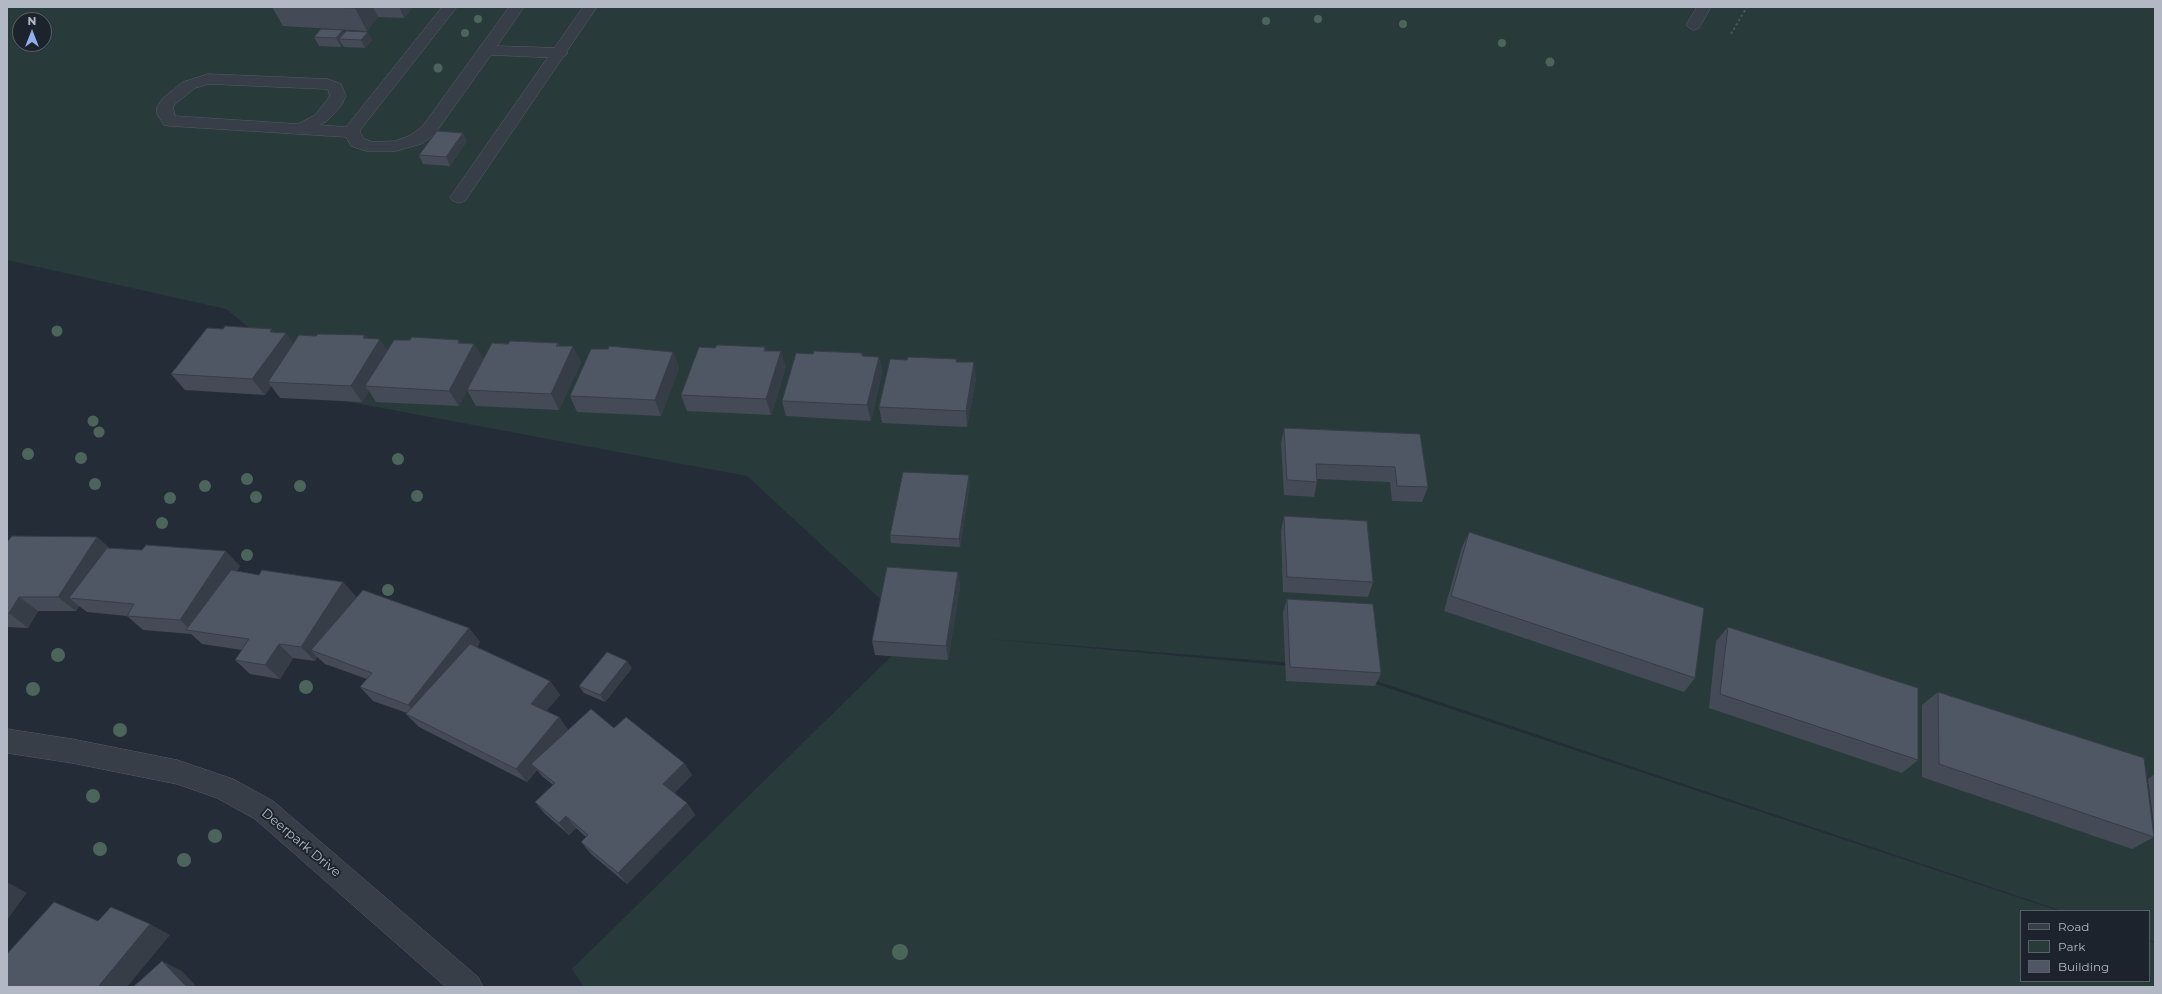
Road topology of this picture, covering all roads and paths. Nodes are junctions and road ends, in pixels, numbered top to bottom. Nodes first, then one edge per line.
1 (450, 7) edge
2 (517, 7) edge
3 (590, 7) edge
4 (1704, 7) edge
5 (1747, 7) edge
6 (1694, 25) dead end
7 (1732, 34) dead end
8 (486, 50) junction
9 (560, 53) junction
10 (301, 129) junction
11 (352, 132) junction
12 (459, 197) dead end
13 (7, 741) edge
14 (468, 987) edge

1 - 11 street
2 - 8 street
3 - 9 street
4 - 6 street
5 - 7 path
8 - 9 street
8 - 11 street
9 - 12 street
10 - 10 street
10 - 11 street
13 - 14 street, Deerpark Drive

